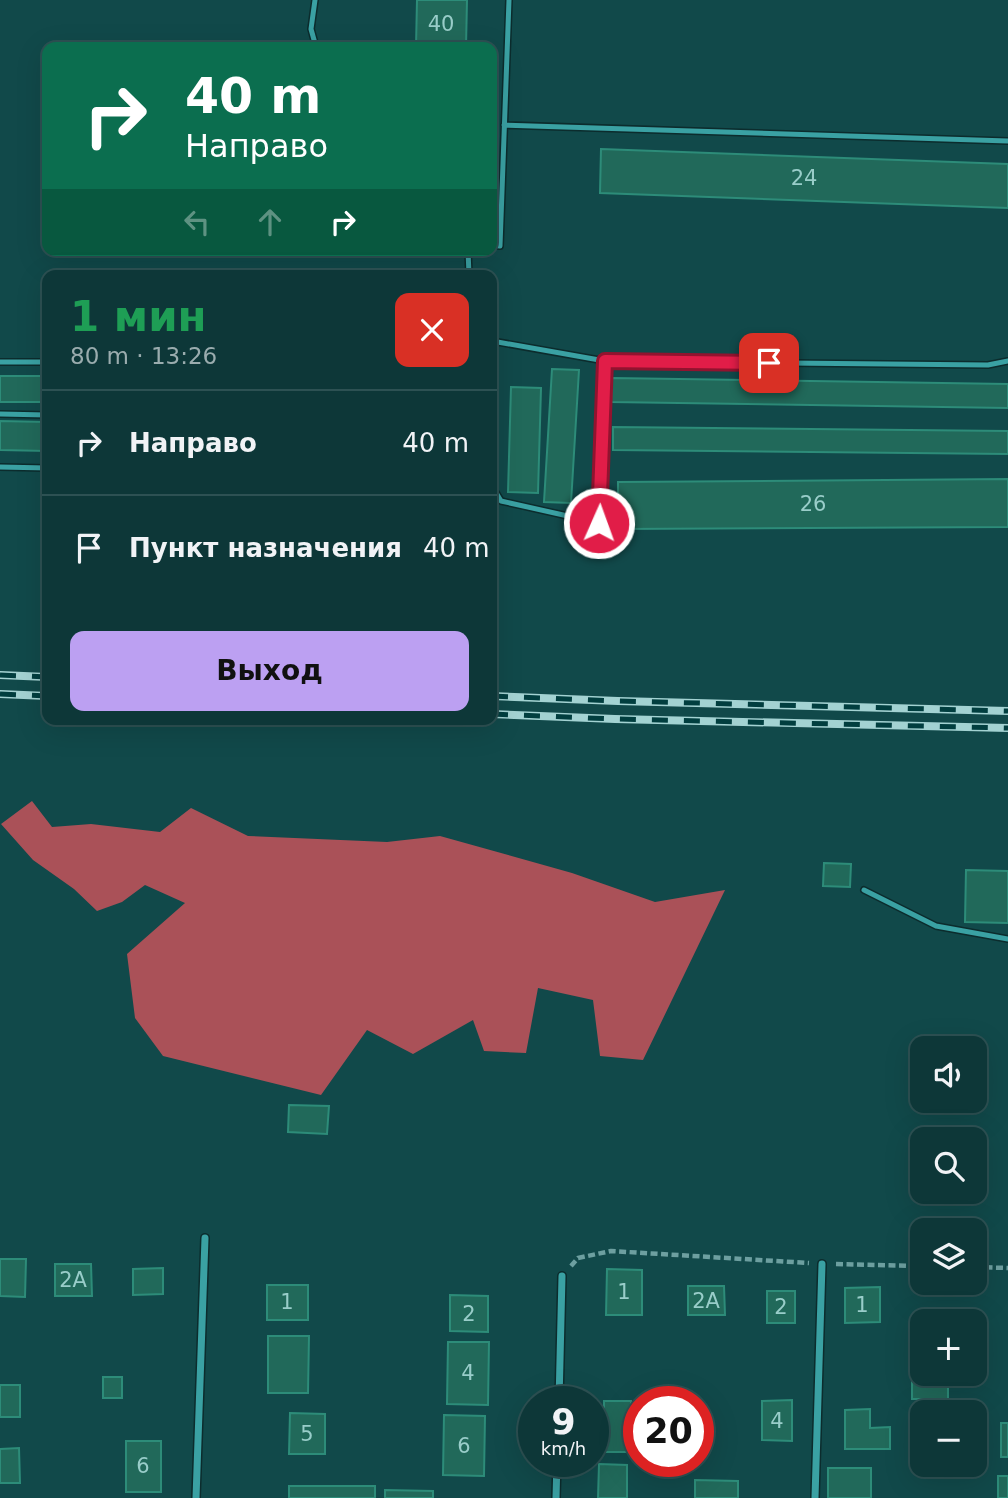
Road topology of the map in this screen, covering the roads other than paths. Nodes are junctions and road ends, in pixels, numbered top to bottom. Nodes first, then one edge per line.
1 (315, 0) edge
2 (509, 0) edge
3 (315, 42) edge
4 (504, 125) junction
5 (1008, 141) edge
6 (497, 246) edge
7 (497, 342) edge
8 (605, 361) junction
9 (1008, 361) edge
10 (0, 362) edge
11 (42, 362) edge
12 (0, 414) edge
13 (42, 415) edge
14 (0, 467) edge
15 (42, 468) edge
16 (497, 494) edge
17 (864, 891) dead end
18 (1008, 939) edge
19 (205, 1238) dead end
20 (822, 1264) road end
21 (562, 1276) road end
22 (559, 1386) edge
23 (557, 1477) edge
24 (197, 1498) edge
25 (556, 1498) edge
26 (815, 1498) edge

1 - 3 lane
2 - 4 lane
4 - 5 lane
4 - 6 lane
7 - 8 lane
8 - 9 lane
8 - 16 lane
10 - 11 lane
12 - 13 lane
14 - 15 lane
17 - 18 lane
19 - 24 street
20 - 26 street
21 - 22 street
23 - 25 street

